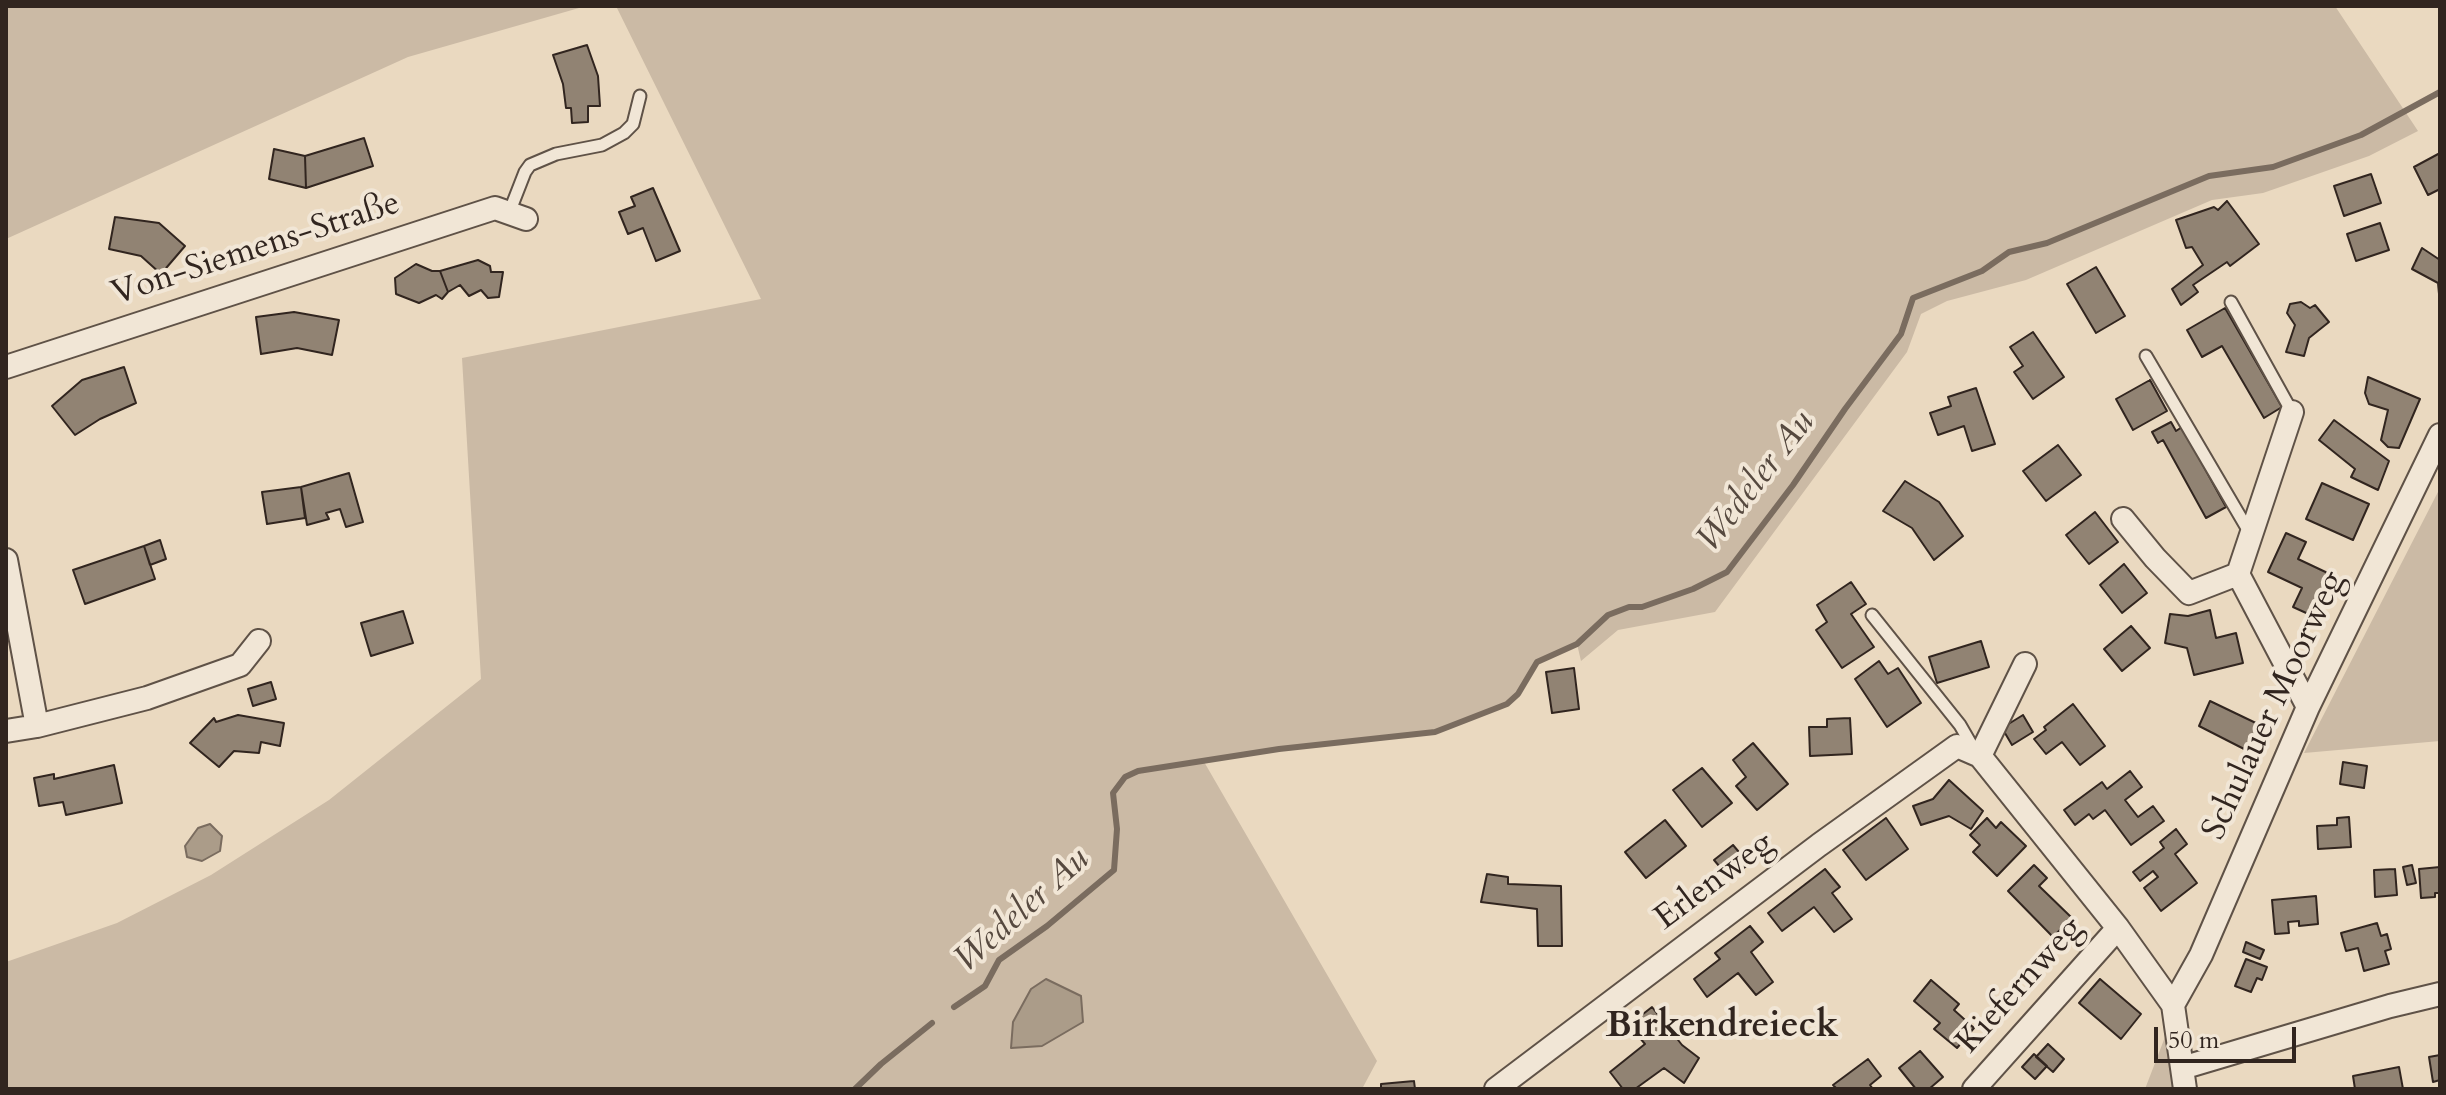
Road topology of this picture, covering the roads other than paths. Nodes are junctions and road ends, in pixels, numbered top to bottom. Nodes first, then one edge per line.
1 (640, 96) dead end
2 (518, 216) joint
3 (2231, 302) dead end
4 (2146, 356) dead end
5 (6, 367) edge
6 (2292, 412) joint
7 (2440, 435) edge
8 (2123, 519) dead end
9 (2251, 535) junction
10 (6, 560) edge
11 (2238, 574) junction
12 (1872, 615) dead end
13 (259, 641) dead end
14 (2025, 664) dead end
15 (2308, 707) junction
16 (37, 726) junction
17 (6, 731) edge
18 (1978, 755) junction
19 (2118, 928) junction
20 (2440, 994) edge
21 (2173, 1005) junction
22 (2183, 1078) edge
23 (1496, 1089) edge
24 (1974, 1089) edge

1 - 2 lane
2 - 5 street, Von-Siemens-Straße
3 - 6 lane
4 - 9 lane
6 - 9 street
7 - 15 street, Schulauer Moorweg
8 - 11 street
9 - 11 street
10 - 16 street
11 - 15 street
12 - 18 lane
13 - 16 street
14 - 18 street
15 - 21 street, Schulauer Moorweg
16 - 17 street
18 - 19 street
18 - 23 street, Erlenweg
19 - 21 street
19 - 24 street, Kiefernweg
20 - 22 street
21 - 22 street

